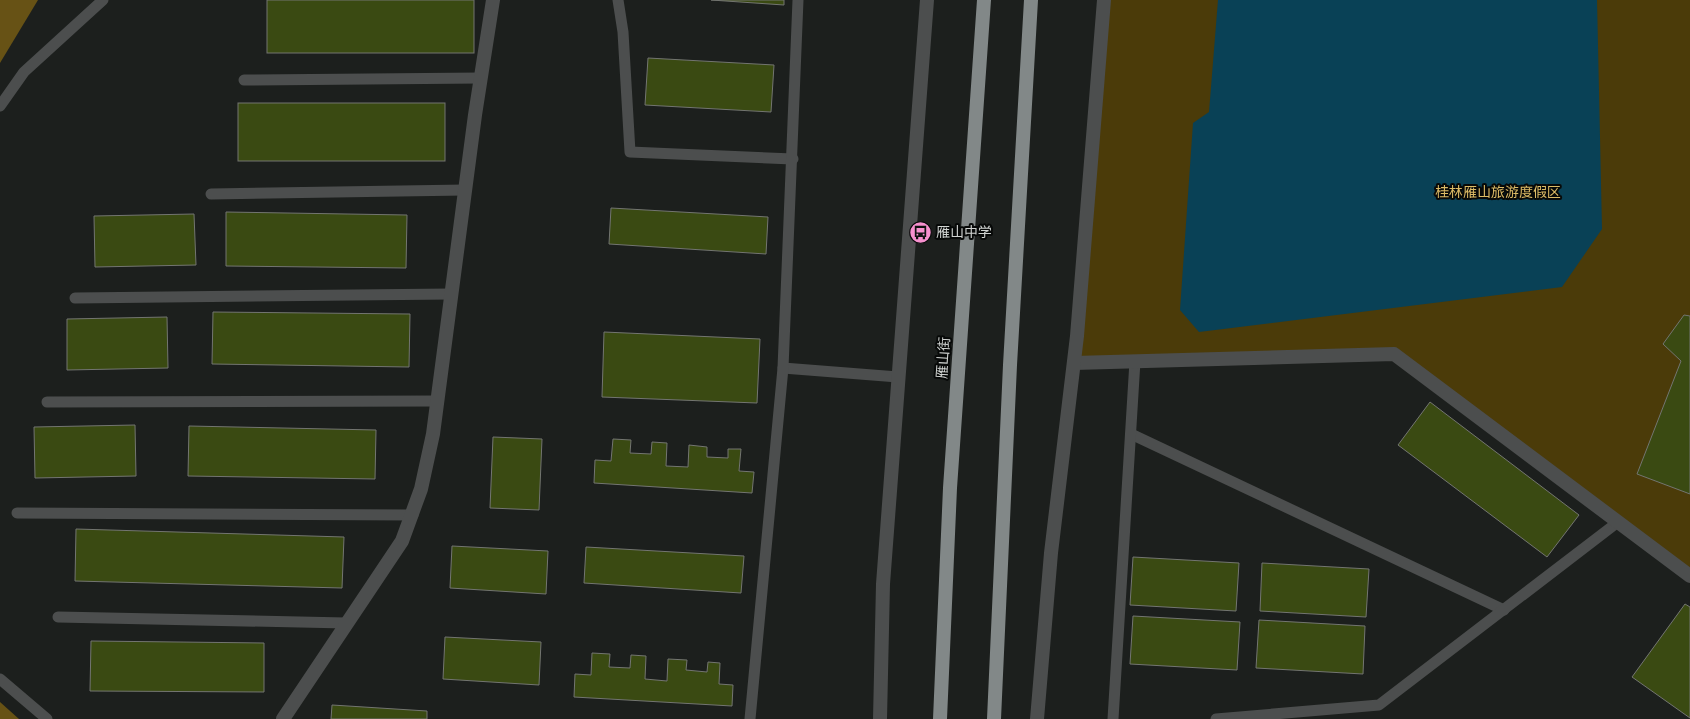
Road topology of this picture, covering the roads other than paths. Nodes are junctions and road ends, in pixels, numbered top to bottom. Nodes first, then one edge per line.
1 (103, 0) edge
2 (493, 0) edge
3 (618, 0) edge
4 (798, 0) edge
5 (927, 0) edge
6 (984, 0) edge
7 (1031, 0) edge
8 (1104, 0) edge
9 (481, 78) junction
10 (244, 80) dead end
11 (0, 106) edge
12 (793, 159) junction
13 (465, 190) junction
14 (211, 194) dead end
15 (451, 294) junction
16 (75, 298) dead end
17 (1135, 362) junction
18 (1074, 363) junction
19 (783, 368) junction
20 (898, 377) junction
21 (437, 401) junction
22 (47, 402) dead end
23 (1131, 434) junction
24 (17, 513) dead end
25 (413, 514) junction
26 (1618, 522) junction
27 (1690, 576) edge
28 (1504, 610) junction
29 (58, 617) dead end
30 (346, 623) junction
31 (0, 679) edge
32 (46, 719) edge
33 (283, 719) edge
34 (750, 719) edge
35 (880, 719) edge
36 (940, 719) edge
37 (994, 719) edge
38 (1037, 719) edge
39 (1113, 719) edge
40 (1216, 719) edge

1 - 11 lane
2 - 9 street
3 - 12 lane
4 - 12 lane
5 - 20 street
6 - 36 highway, 雁山街
7 - 37 highway
8 - 18 street
9 - 10 lane
9 - 13 street
12 - 19 lane
13 - 14 lane
13 - 15 street
15 - 16 lane
15 - 21 street
17 - 18 street
17 - 23 lane
17 - 26 street
18 - 38 street
19 - 20 lane
19 - 34 lane
20 - 35 street
21 - 22 lane
21 - 25 street
23 - 28 lane
23 - 39 lane
24 - 25 lane
25 - 30 street
26 - 27 street
26 - 28 lane
28 - 40 lane
29 - 30 lane
30 - 33 street
31 - 32 lane

